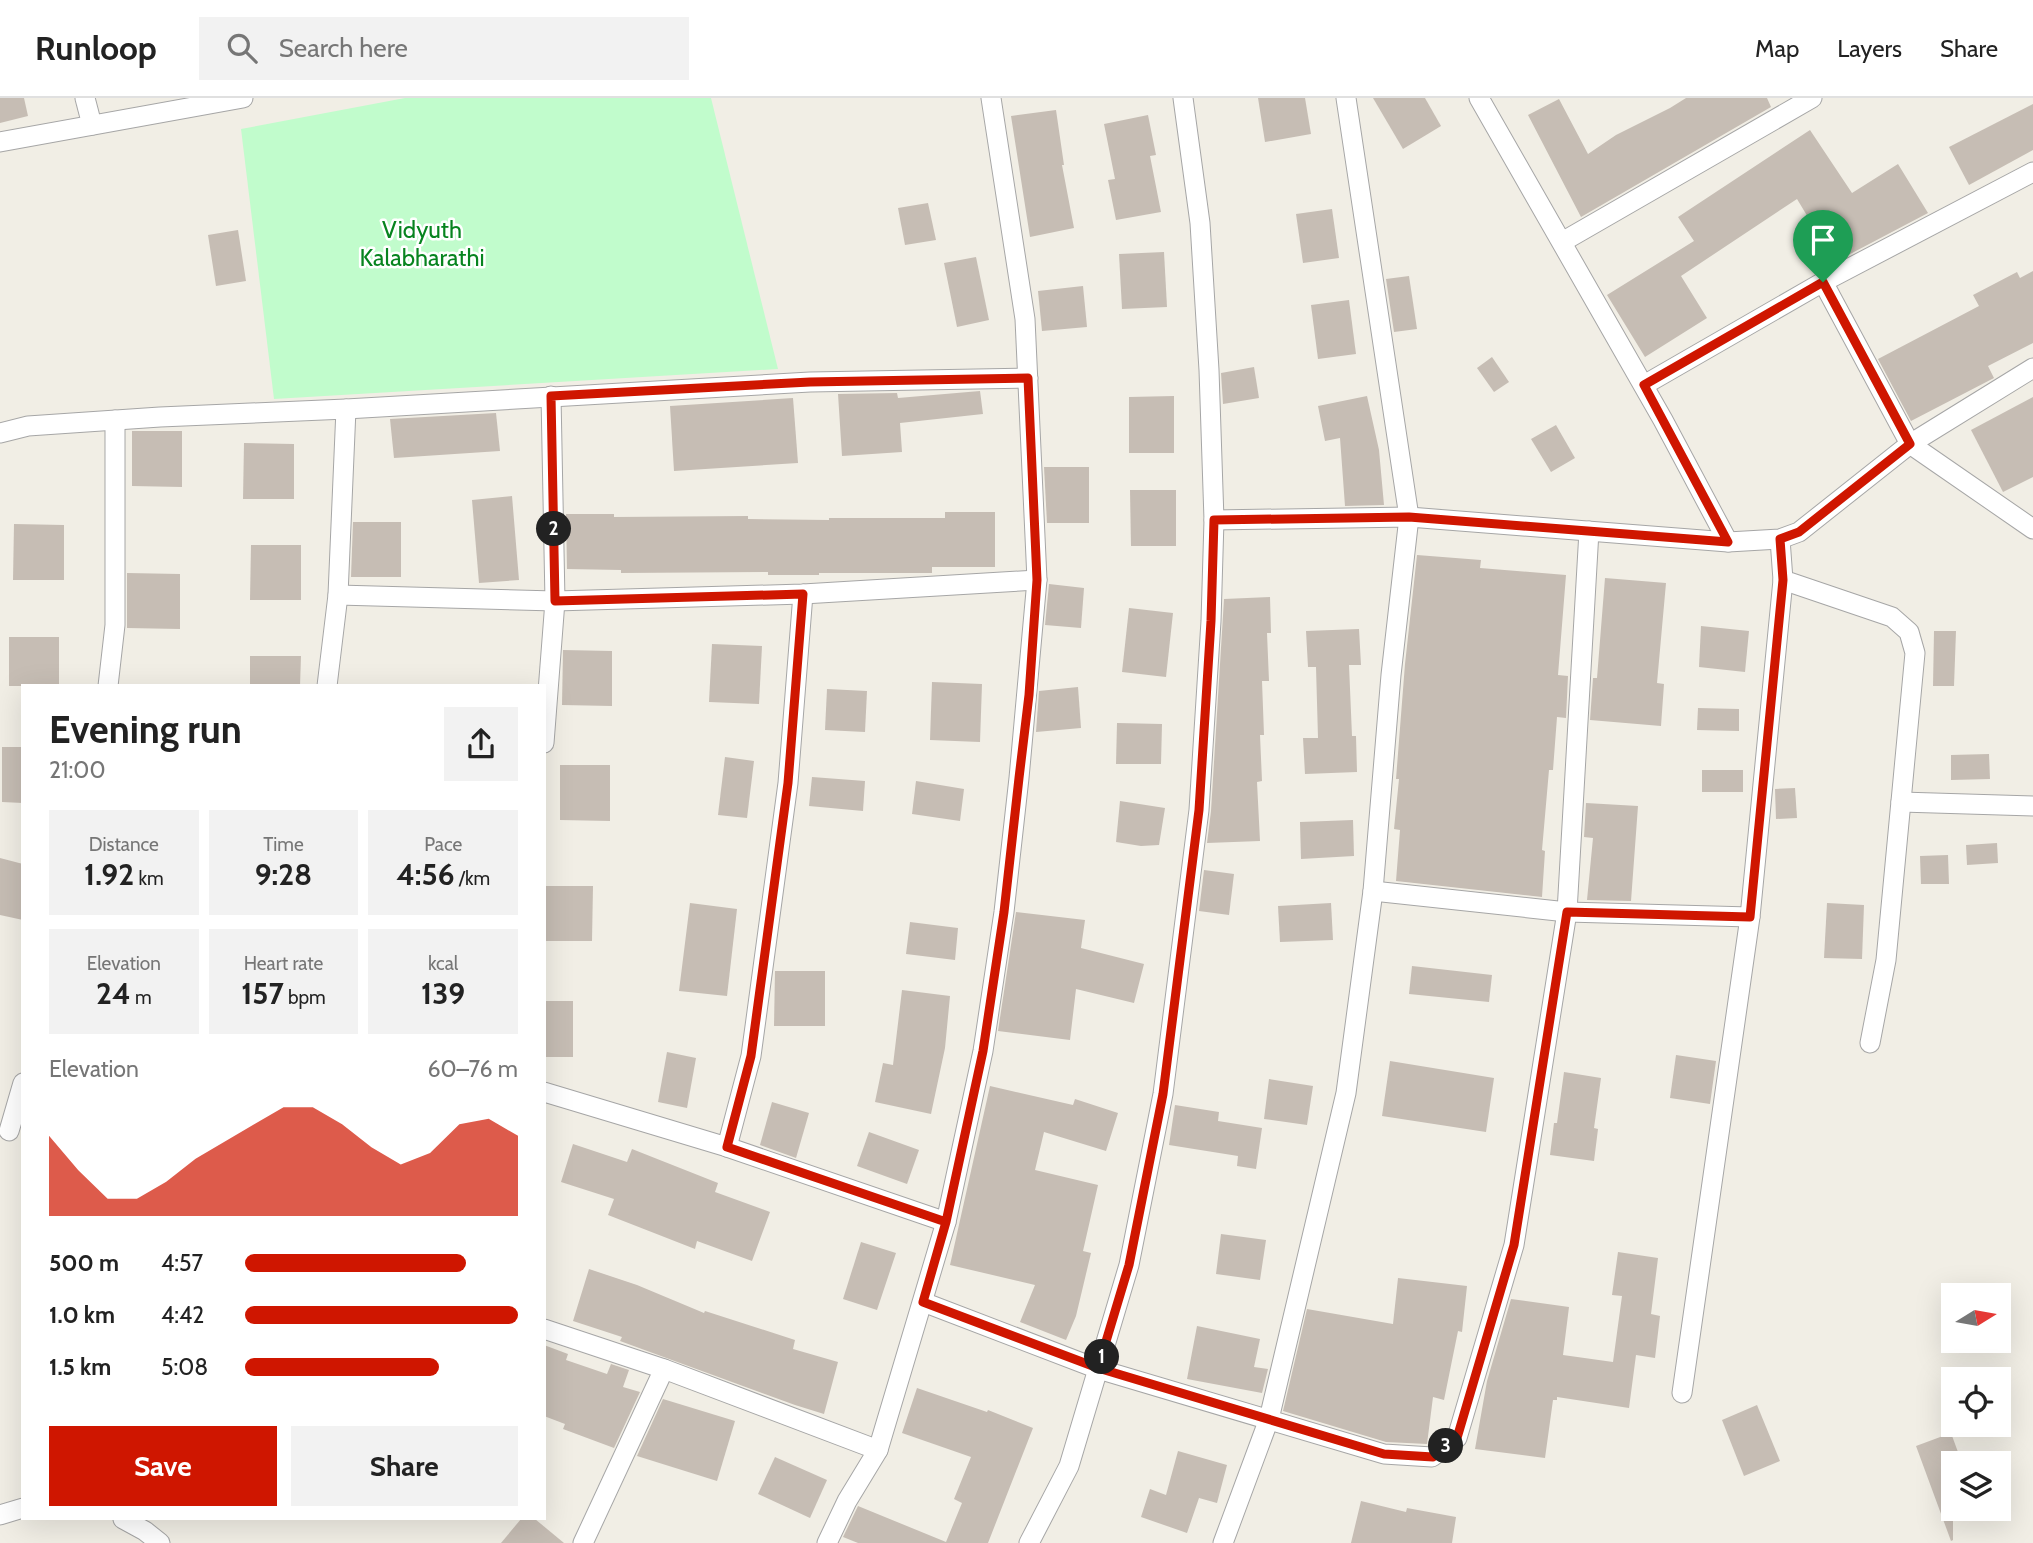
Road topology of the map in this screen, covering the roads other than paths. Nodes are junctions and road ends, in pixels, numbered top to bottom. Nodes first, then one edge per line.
1 (85, 98) edge
2 (243, 98) edge
3 (991, 98) edge
4 (1183, 98) edge
5 (1346, 98) edge
6 (1479, 98) edge
7 (1812, 98) edge
8 (92, 125) junction
9 (0, 142) edge
10 (2033, 172) edge
11 (1562, 242) junction
12 (1823, 282) junction
13 (2033, 368) edge
14 (1028, 378) junction
15 (1644, 385) junction
16 (551, 396) junction
17 (346, 409) junction
18 (115, 420) junction
19 (0, 433) edge
20 (1910, 444) junction
21 (1409, 517) junction
22 (1214, 520) junction
23 (2033, 528) edge
24 (1590, 531) junction
25 (1780, 539) junction
26 (1728, 542) junction
27 (1037, 580) junction
28 (1783, 580) junction
29 (803, 594) junction
30 (338, 595) junction
31 (555, 601) junction
32 (108, 684) edge
33 (327, 684) edge
34 (546, 717) edge
35 (1901, 802) junction
36 (2033, 806) edge
37 (1373, 891) junction
38 (1567, 912) junction
39 (1750, 917) junction
40 (1870, 1043) dead end
41 (21, 1091) edge
42 (546, 1092) edge
43 (11, 1132) edge
44 (727, 1147) junction
45 (946, 1222) junction
46 (923, 1302) junction
47 (546, 1330) edge
48 (1098, 1368) junction
49 (664, 1369) junction
50 (1682, 1393) dead end
51 (1269, 1419) junction
52 (878, 1450) junction
53 (21, 1509) edge
54 (0, 1515) edge
55 (126, 1520) edge
56 (160, 1543) edge
57 (583, 1543) edge
58 (827, 1543) edge
59 (1029, 1543) edge
60 (1223, 1543) edge

1 - 8 street
2 - 8 street
3 - 14 street
4 - 22 street
5 - 21 street
6 - 11 street
7 - 11 street
8 - 9 street
10 - 12 street
11 - 15 street
12 - 15 street
12 - 20 street
13 - 20 street
14 - 16 street
14 - 27 street
15 - 26 street
16 - 17 street
16 - 31 street
17 - 18 street
17 - 30 street
18 - 19 street
18 - 32 street
20 - 23 street
20 - 25 street
21 - 22 street
21 - 24 street
21 - 37 street
22 - 48 street
24 - 26 street
24 - 38 street
25 - 26 street
25 - 28 street
27 - 29 street
27 - 45 street
28 - 35 street
28 - 39 street
29 - 31 street
29 - 44 street
30 - 31 street
30 - 33 street
31 - 34 street
35 - 36 street
35 - 40 street
37 - 38 street
37 - 51 street
38 - 39 street
38 - 51 street
39 - 50 street
41 - 43 street
42 - 44 street
44 - 45 street
45 - 46 street
46 - 48 street
46 - 52 street
47 - 49 street
48 - 51 street
48 - 59 street
49 - 52 street
49 - 57 street
51 - 60 street
52 - 58 street
53 - 54 street
55 - 56 street

